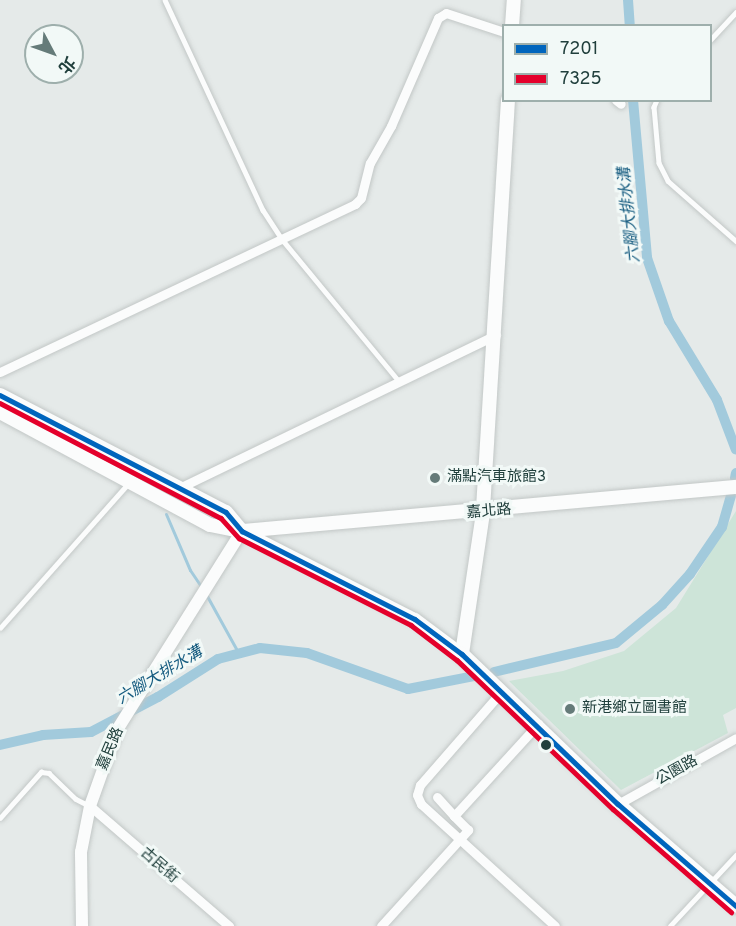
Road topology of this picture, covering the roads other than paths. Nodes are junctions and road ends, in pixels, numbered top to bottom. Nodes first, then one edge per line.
1 (165, 0) edge
2 (514, 0) edge
3 (736, 12) edge
4 (512, 24) edge
5 (502, 31) edge
6 (712, 39) edge
7 (508, 102) edge
8 (656, 102) edge
9 (281, 238) junction
10 (736, 241) edge
11 (496, 335) junction
12 (0, 372) edge
13 (398, 380) junction
14 (0, 395) edge
15 (0, 412) edge
16 (130, 482) junction
17 (736, 487) edge
18 (179, 488) junction
19 (483, 513) junction
20 (242, 531) junction
21 (0, 628) edge
22 (462, 654) junction
23 (502, 691) junction
24 (538, 724) junction
25 (736, 738) edge
26 (437, 797) dead end
27 (618, 804) junction
28 (90, 806) junction
29 (454, 816) junction
30 (0, 818) edge
31 (460, 839) junction
32 (736, 855) edge
33 (711, 883) junction
34 (736, 906) edge
35 (82, 926) edge
36 (229, 926) edge
37 (381, 926) edge
38 (555, 926) edge
39 (670, 926) edge

1 - 9 lane
2 - 4 main road
3 - 6 lane
5 - 9 street
7 - 11 main road
8 - 10 lane
9 - 12 street
9 - 13 lane
11 - 13 street
11 - 19 main road
13 - 18 street
14 - 18 main road
15 - 16 main road, 嘉北路
16 - 20 main road, 嘉北路
16 - 21 lane
17 - 19 main road, 嘉北路
18 - 20 main road
19 - 20 main road, 嘉北路
19 - 22 main road
20 - 22 street
20 - 28 street, 嘉民路
22 - 23 main road
23 - 24 main road
23 - 31 street
24 - 27 main road
24 - 29 street
25 - 27 street, 公園路
26 - 29 street
27 - 33 main road
28 - 30 lane
28 - 35 street, 嘉民路
28 - 36 street, 古民街
29 - 31 street
31 - 37 street
31 - 38 street
32 - 33 lane
33 - 34 main road
33 - 39 lane

